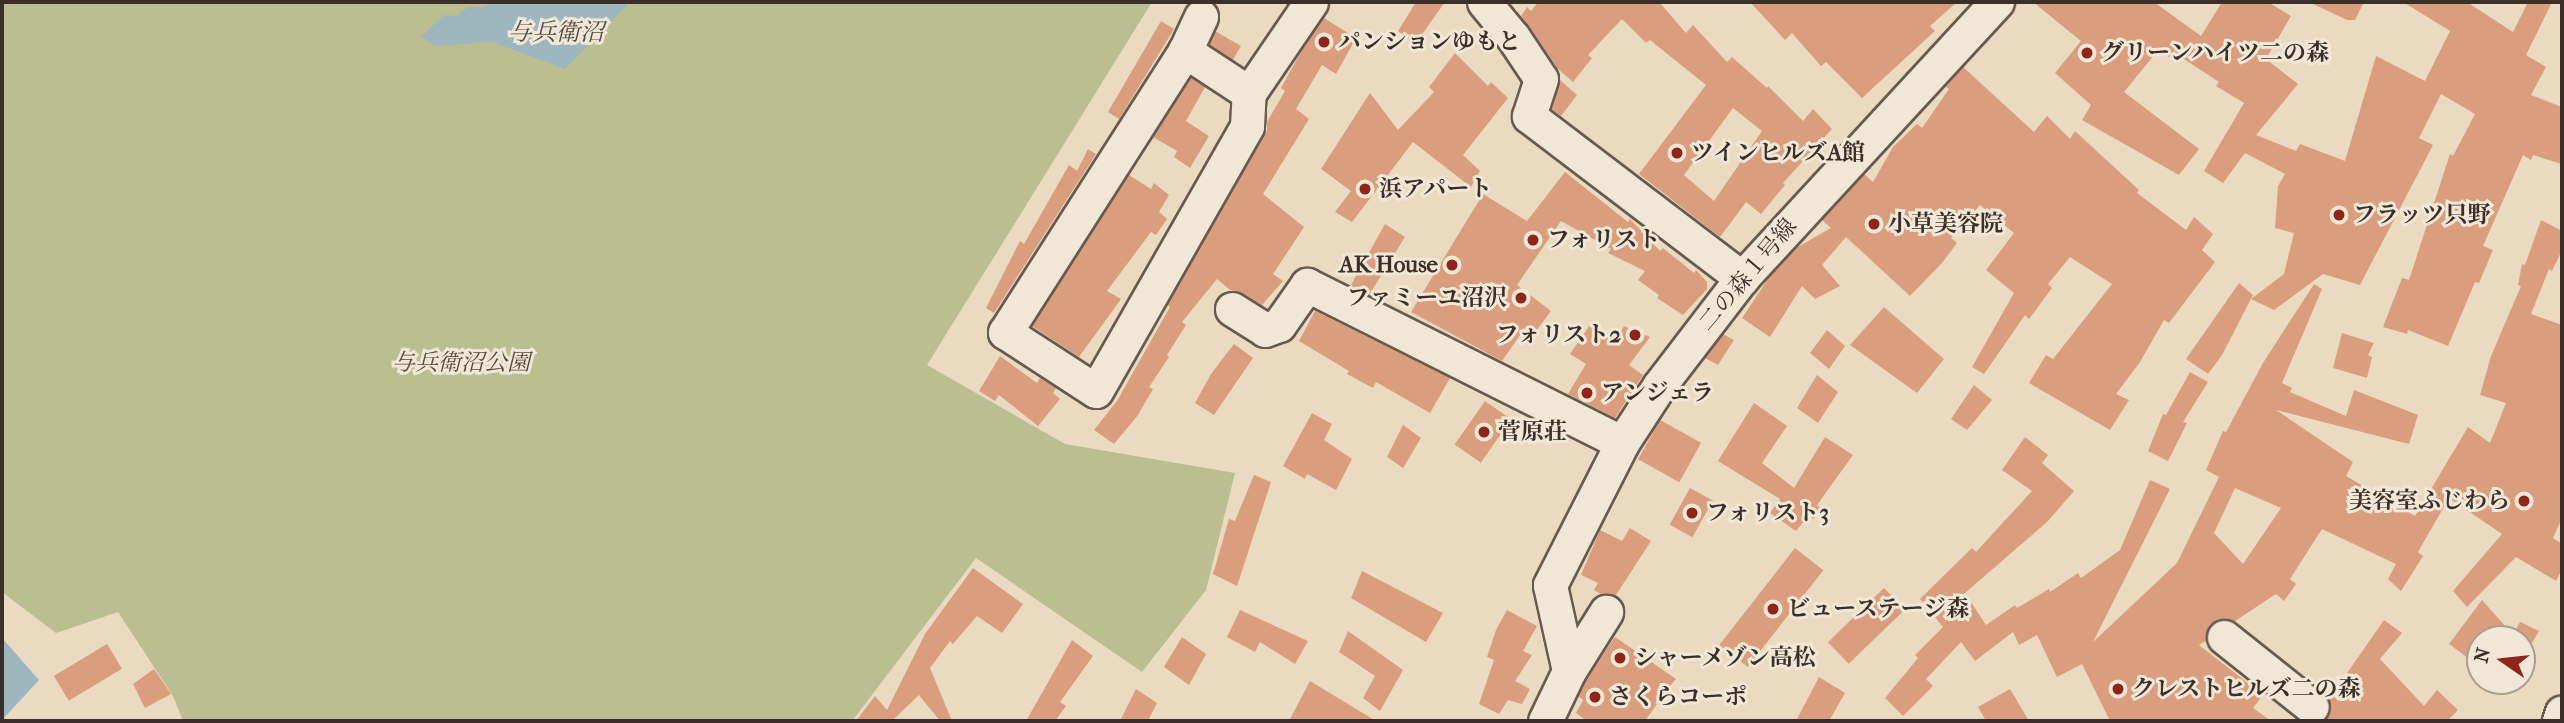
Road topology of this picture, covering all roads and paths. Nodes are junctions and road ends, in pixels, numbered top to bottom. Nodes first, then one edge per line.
1 (1311, 2) edge
2 (1484, 2) edge
3 (1997, 2) edge
4 (1201, 16) dead end
5 (1185, 51) junction
6 (1249, 93) junction
7 (1742, 278) junction
8 (1232, 309) dead end
9 (1622, 443) junction
10 (1606, 612) dead end
11 (2224, 637) dead end
12 (1569, 671) junction
13 (2312, 707) dead end
14 (2562, 712) edge
15 (1545, 721) edge
16 (2559, 721) edge

1 - 6 street
2 - 7 street
3 - 7 street, 二の森１号線
4 - 5 street
5 - 6 street
5 - 6 street
7 - 9 street, 二の森１号線
8 - 9 street
9 - 12 street, 二の森１号線
10 - 12 street
11 - 13 street
12 - 15 street
14 - 16 street

